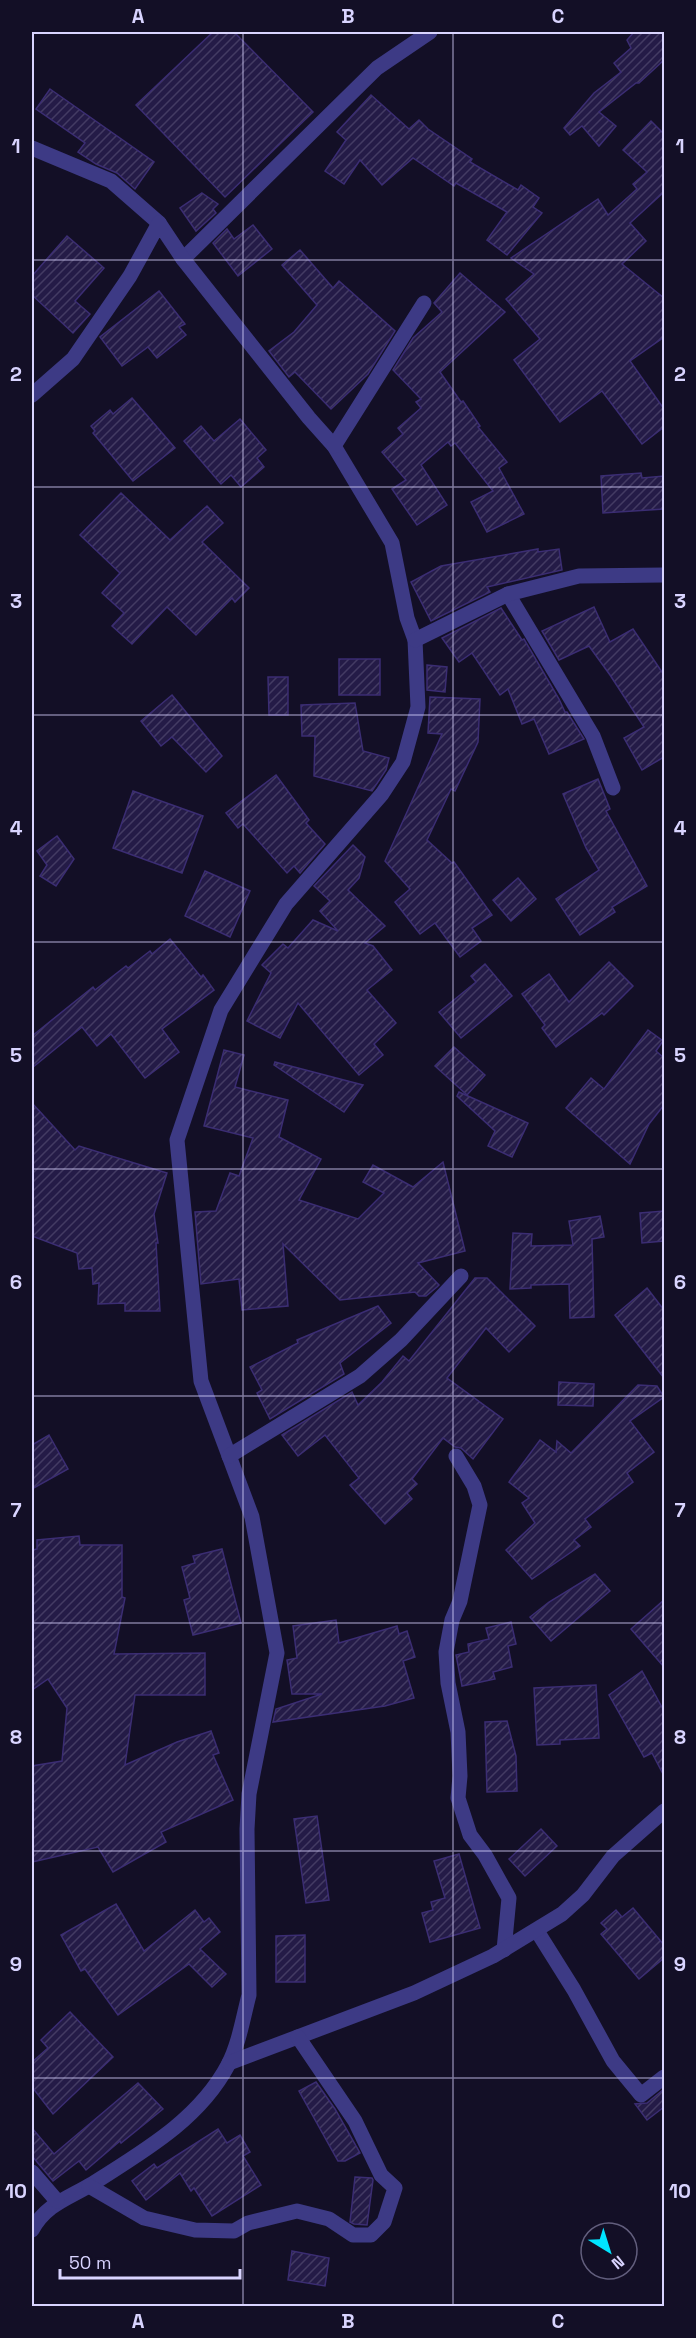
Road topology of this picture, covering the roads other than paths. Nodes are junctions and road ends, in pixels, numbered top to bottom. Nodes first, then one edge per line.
1 (430, 32) edge
2 (32, 148) edge
3 (159, 222) junction
4 (183, 259) junction
5 (424, 303) dead end
6 (32, 395) edge
7 (334, 446) junction
8 (664, 575) edge
9 (508, 594) junction
10 (415, 640) junction
11 (613, 788) dead end
12 (460, 1276) dead end
13 (229, 1456) junction
14 (456, 1456) dead end
15 (664, 1812) edge
16 (537, 1931) junction
17 (504, 1950) junction
18 (298, 2037) junction
19 (229, 2063) junction
20 (664, 2077) edge
21 (32, 2172) edge
22 (89, 2186) junction
23 (57, 2201) junction
24 (32, 2230) edge

1 - 4 street
2 - 3 street
3 - 4 street
3 - 6 street
4 - 7 street
5 - 7 street
7 - 10 street
8 - 9 street
9 - 10 street
9 - 11 street
10 - 13 street
12 - 13 street
13 - 19 street
14 - 17 street
15 - 16 street
16 - 17 street
16 - 20 street
17 - 18 street
18 - 19 street
18 - 22 street
19 - 22 street
21 - 23 street
22 - 23 street
23 - 24 street

